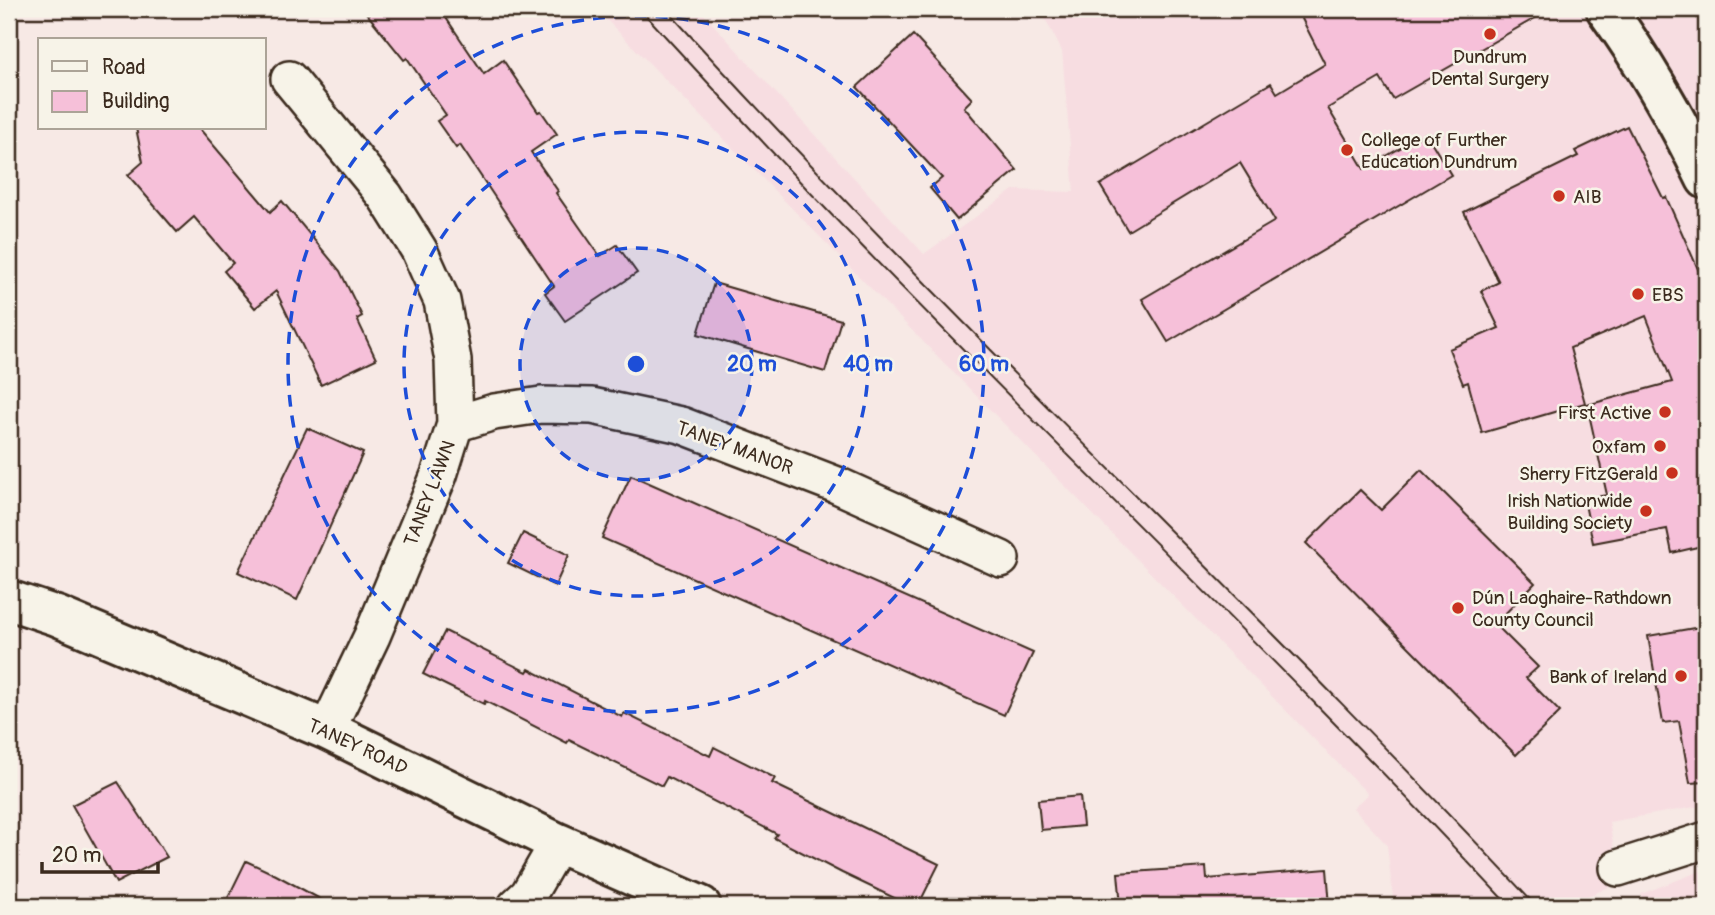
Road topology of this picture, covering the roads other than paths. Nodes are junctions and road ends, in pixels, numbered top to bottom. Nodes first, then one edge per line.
1 (1606, 9) edge
2 (289, 79) dead end
3 (1706, 179) edge
4 (455, 424) junction
5 (1001, 559) dead end
6 (9, 600) edge
7 (327, 730) junction
8 (1706, 840) edge
9 (558, 843) junction
10 (1618, 868) dead end
11 (516, 906) edge
12 (701, 906) edge

1 - 3 main road
2 - 4 street, TANEY LAWN
4 - 5 street, TANEY MANOR
4 - 7 street, TANEY LAWN
6 - 7 main road, TANEY ROAD
7 - 9 main road, TANEY ROAD
8 - 10 street
9 - 11 street
9 - 12 main road, TANEY ROAD

